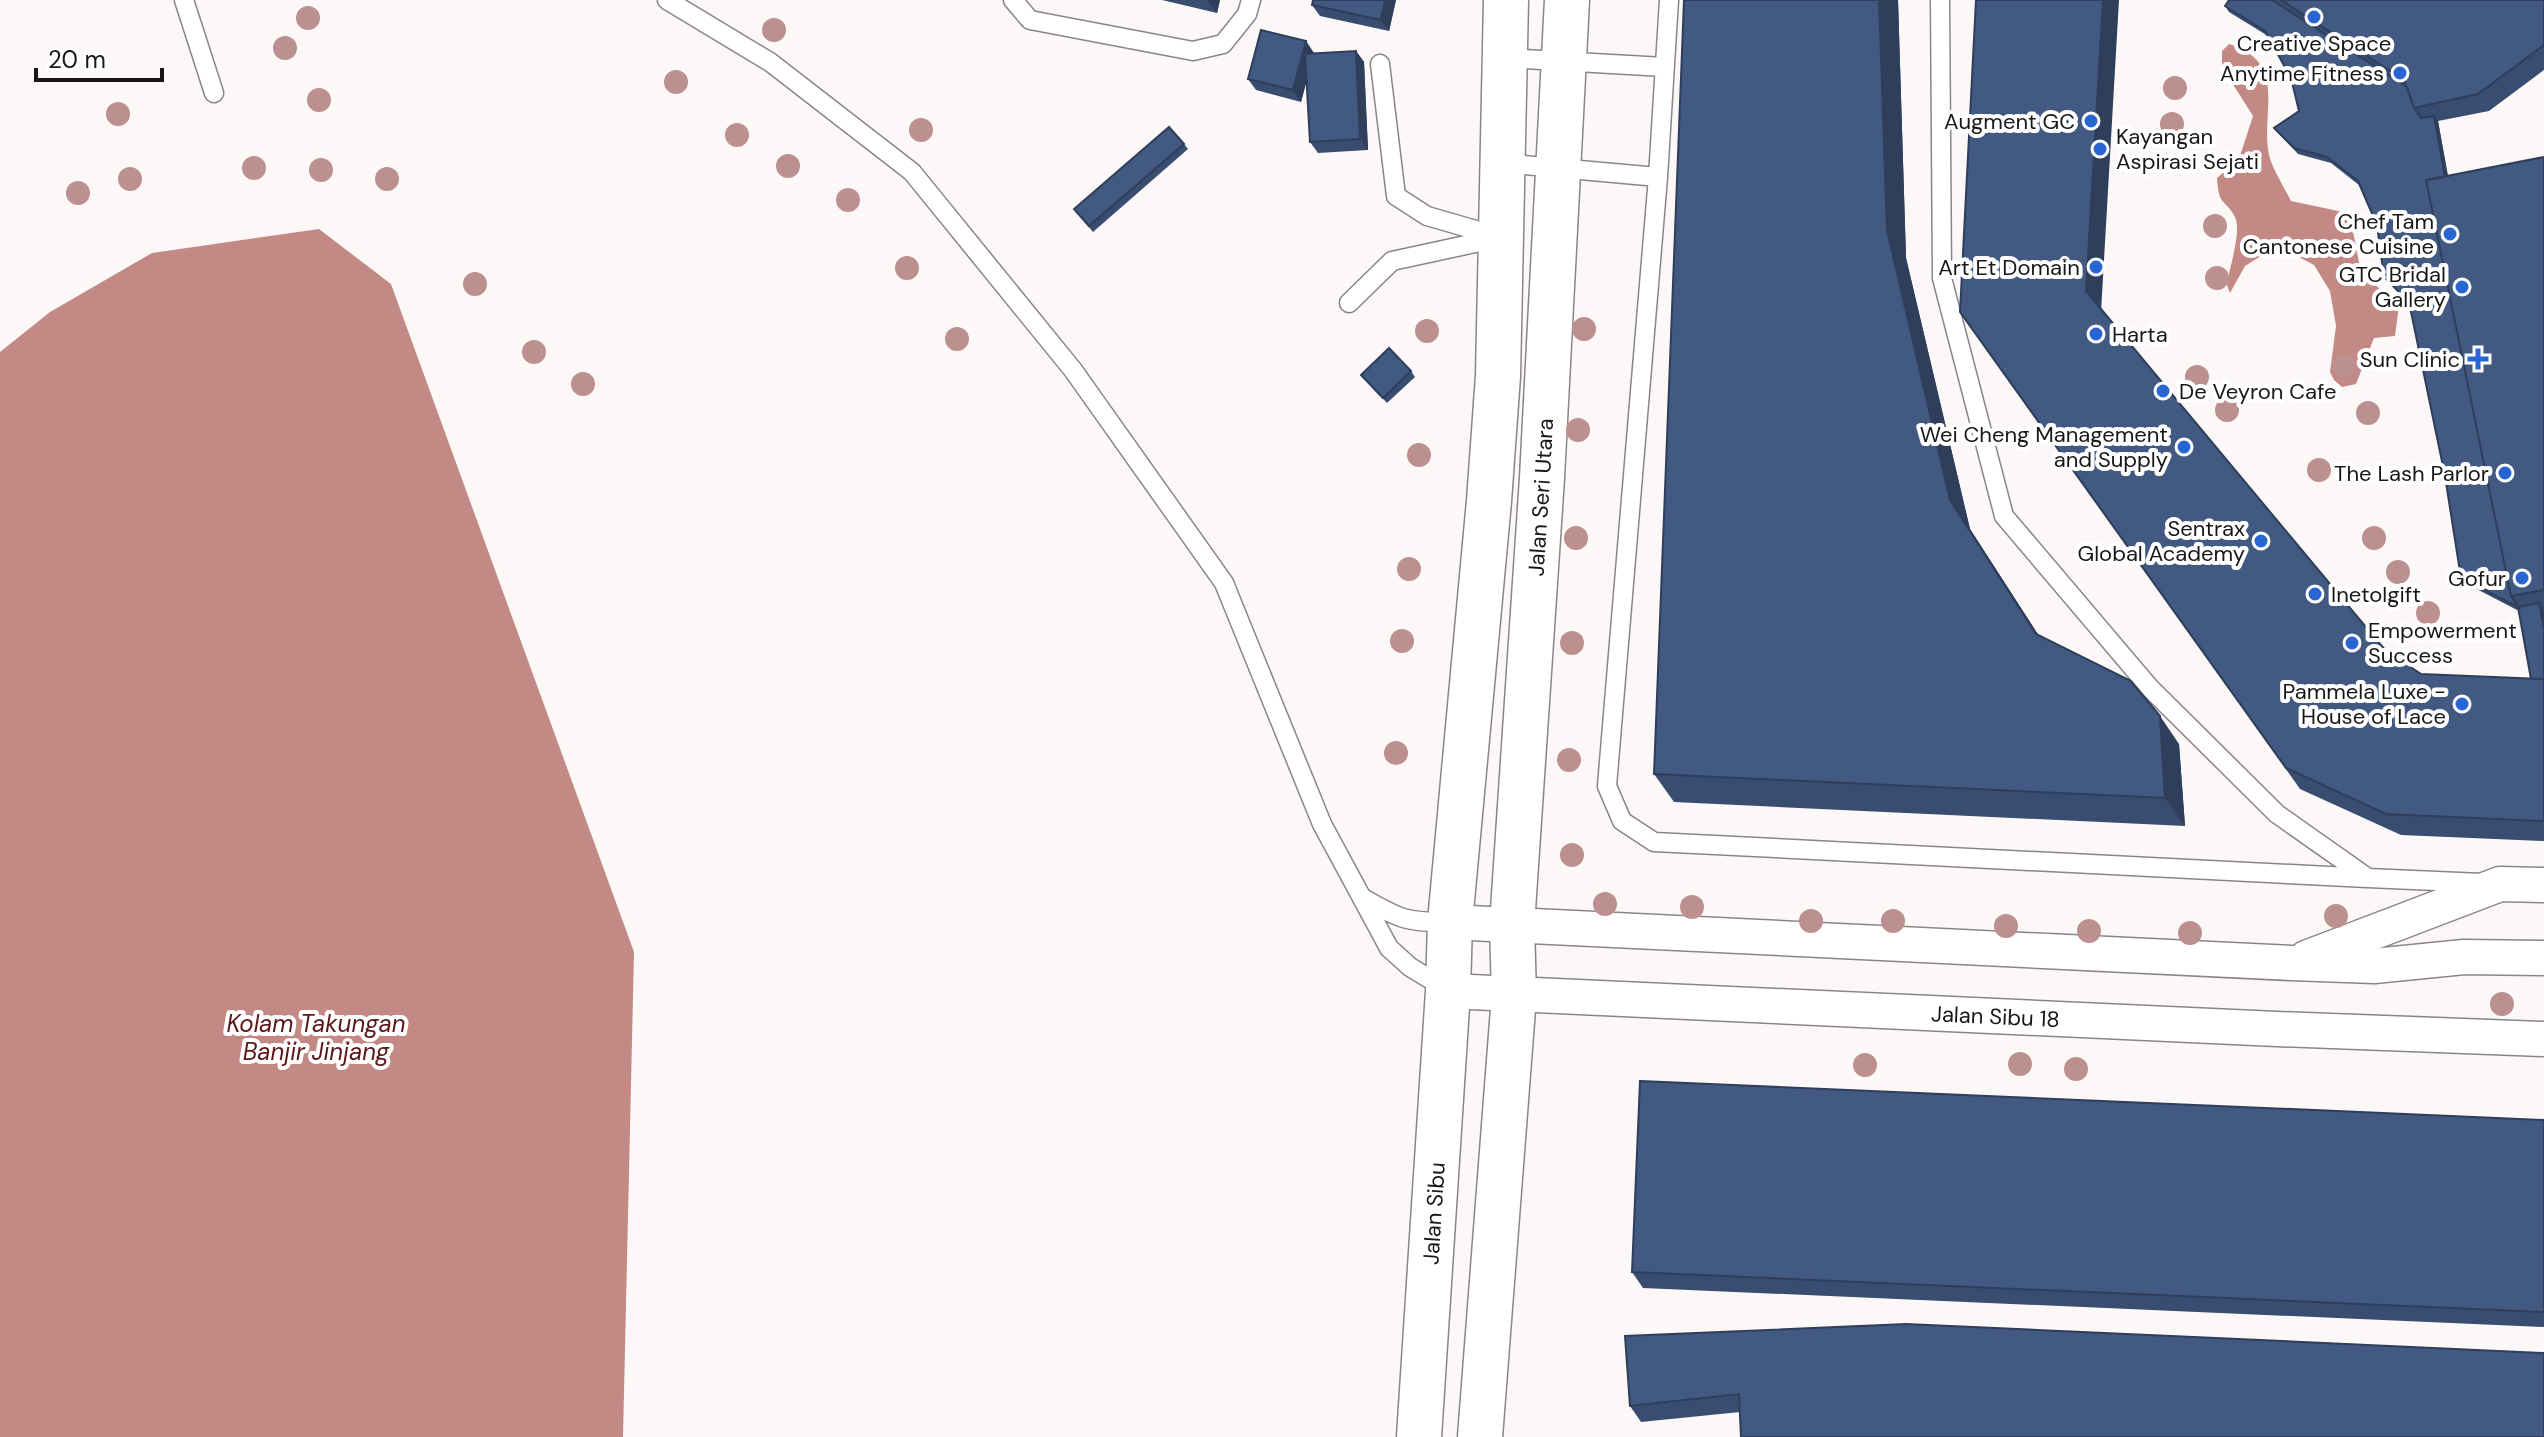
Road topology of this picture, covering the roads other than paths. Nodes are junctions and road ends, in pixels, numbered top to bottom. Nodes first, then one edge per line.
1 (184, 0) edge
2 (667, 0) edge
3 (1013, 0) edge
4 (1251, 0) edge
5 (1506, 0) edge
6 (1567, 0) edge
7 (1669, 0) edge
8 (1940, 0) edge
9 (1505, 58) junction
10 (1563, 60) junction
11 (1380, 64) dead end
12 (1664, 67) junction
13 (214, 93) dead end
14 (1502, 163) junction
15 (1558, 167) junction
16 (1658, 177) junction
17 (1500, 237) junction
18 (1349, 303) dead end
19 (2368, 878) junction
20 (2500, 884) junction
21 (2544, 885) edge
22 (1363, 898) junction
23 (1450, 922) junction
24 (1512, 925) junction
25 (2544, 958) edge
26 (2291, 963) junction
27 (1448, 991) junction
28 (1514, 996) junction
29 (2544, 1039) edge
30 (1419, 1437) edge
31 (1480, 1437) edge

1 - 13 lane
2 - 22 lane
3 - 4 lane
5 - 9 street
6 - 10 street, Jalan Seri Utara
7 - 12 lane
8 - 19 lane
9 - 10 lane
9 - 14 street
10 - 12 lane
10 - 15 street, Jalan Seri Utara
11 - 17 lane
12 - 16 lane
14 - 15 lane
14 - 17 street
15 - 16 lane
15 - 24 street, Jalan Seri Utara
16 - 19 lane
17 - 18 lane
17 - 23 street
19 - 20 lane
20 - 21 street
20 - 26 street
22 - 23 lane
22 - 27 lane
23 - 24 street
23 - 27 street
24 - 26 street
24 - 28 street, Jalan Seri Utara
25 - 26 street
27 - 28 street, Jalan Sibu 18
27 - 30 street, Jalan Sibu
28 - 29 street, Jalan Sibu 18
28 - 31 street

